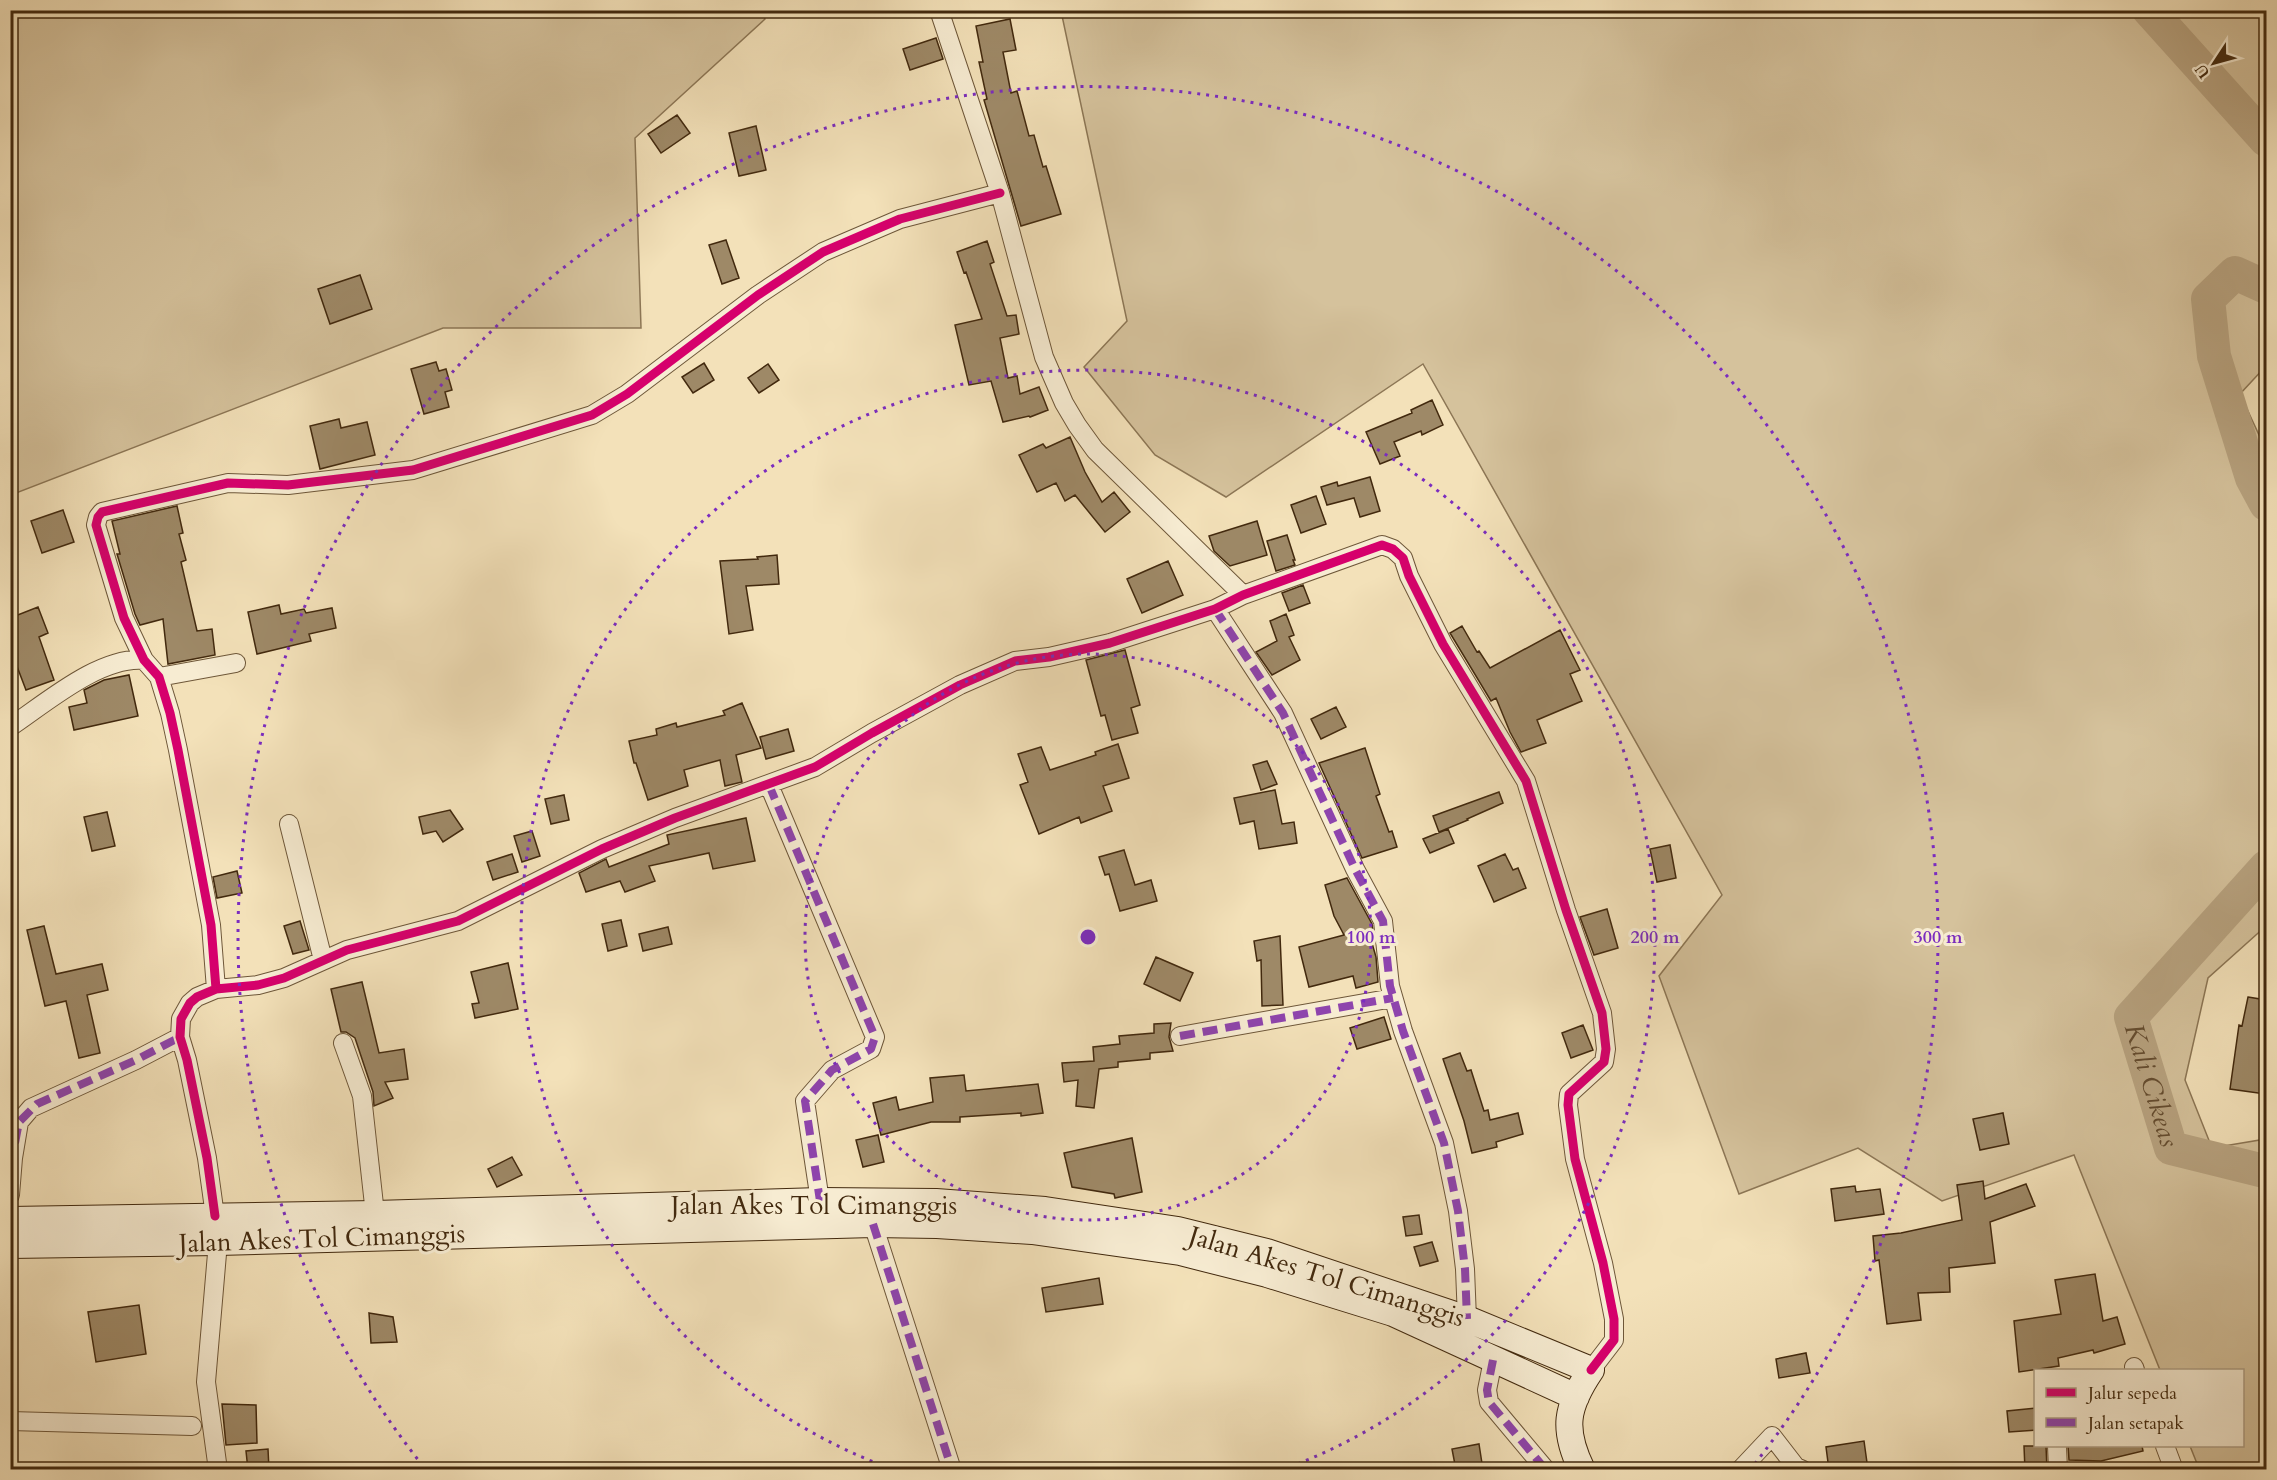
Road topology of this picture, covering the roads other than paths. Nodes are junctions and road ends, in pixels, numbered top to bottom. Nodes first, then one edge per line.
1 (939, 10) edge
2 (1000, 193) junction
3 (1243, 595) junction
4 (1215, 609) junction
5 (144, 660) junction
6 (236, 663) dead end
7 (159, 677) junction
8 (10, 727) edge
9 (769, 785) junction
10 (289, 825) dead end
11 (323, 960) junction
12 (216, 989) junction
13 (1393, 998) junction
14 (1180, 1036) dead end
15 (180, 1037) junction
16 (343, 1043) dead end
17 (13, 1135) edge
18 (10, 1195) edge
19 (820, 1202) junction
20 (936, 1213) junction
21 (375, 1214) junction
22 (215, 1216) junction
23 (10, 1221) edge
24 (873, 1224) junction
25 (218, 1242) junction
26 (10, 1245) edge
27 (1467, 1319) junction
28 (1493, 1360) junction
29 (1591, 1370) junction
30 (1576, 1397) junction
31 (10, 1421) edge
32 (192, 1426) dead end
33 (2057, 1447) edge
34 (2165, 1447) edge
35 (1751, 1467) edge
36 (218, 1470) edge
37 (952, 1470) edge
38 (1546, 1470) edge
39 (1582, 1470) edge
40 (1803, 1470) edge
41 (2058, 1470) edge
42 (2174, 1470) edge

1 - 2 street
2 - 3 street
2 - 5 street
3 - 4 street
3 - 29 street
4 - 9 street
4 - 13 street
5 - 7 street
5 - 8 street
6 - 7 street
7 - 12 street
9 - 11 street
9 - 19 street
10 - 11 street
11 - 12 street
12 - 15 street
13 - 14 street
13 - 27 street
15 - 17 street
15 - 22 street
16 - 21 street
17 - 18 street
19 - 20 main road, Jalan Akes Tol Cimanggis
19 - 21 main road, Jalan Akes Tol Cimanggis
20 - 24 main road, Jalan Akes Tol Cimanggis
20 - 27 main road, Jalan Akes Tol Cimanggis
20 - 28 main road, Jalan Akes Tol Cimanggis
21 - 22 main road, Jalan Akes Tol Cimanggis
22 - 23 main road, Jalan Akes Tol Cimanggis
24 - 25 main road, Jalan Akes Tol Cimanggis
24 - 37 street
25 - 26 main road, Jalan Akes Tol Cimanggis
25 - 36 street
27 - 29 main road, Jalan Akes Tol Cimanggis
28 - 30 main road, Jalan Akes Tol Cimanggis
28 - 38 street
29 - 30 main road
30 - 39 main road
31 - 32 street
33 - 41 street
34 - 42 street
35 - 40 street

